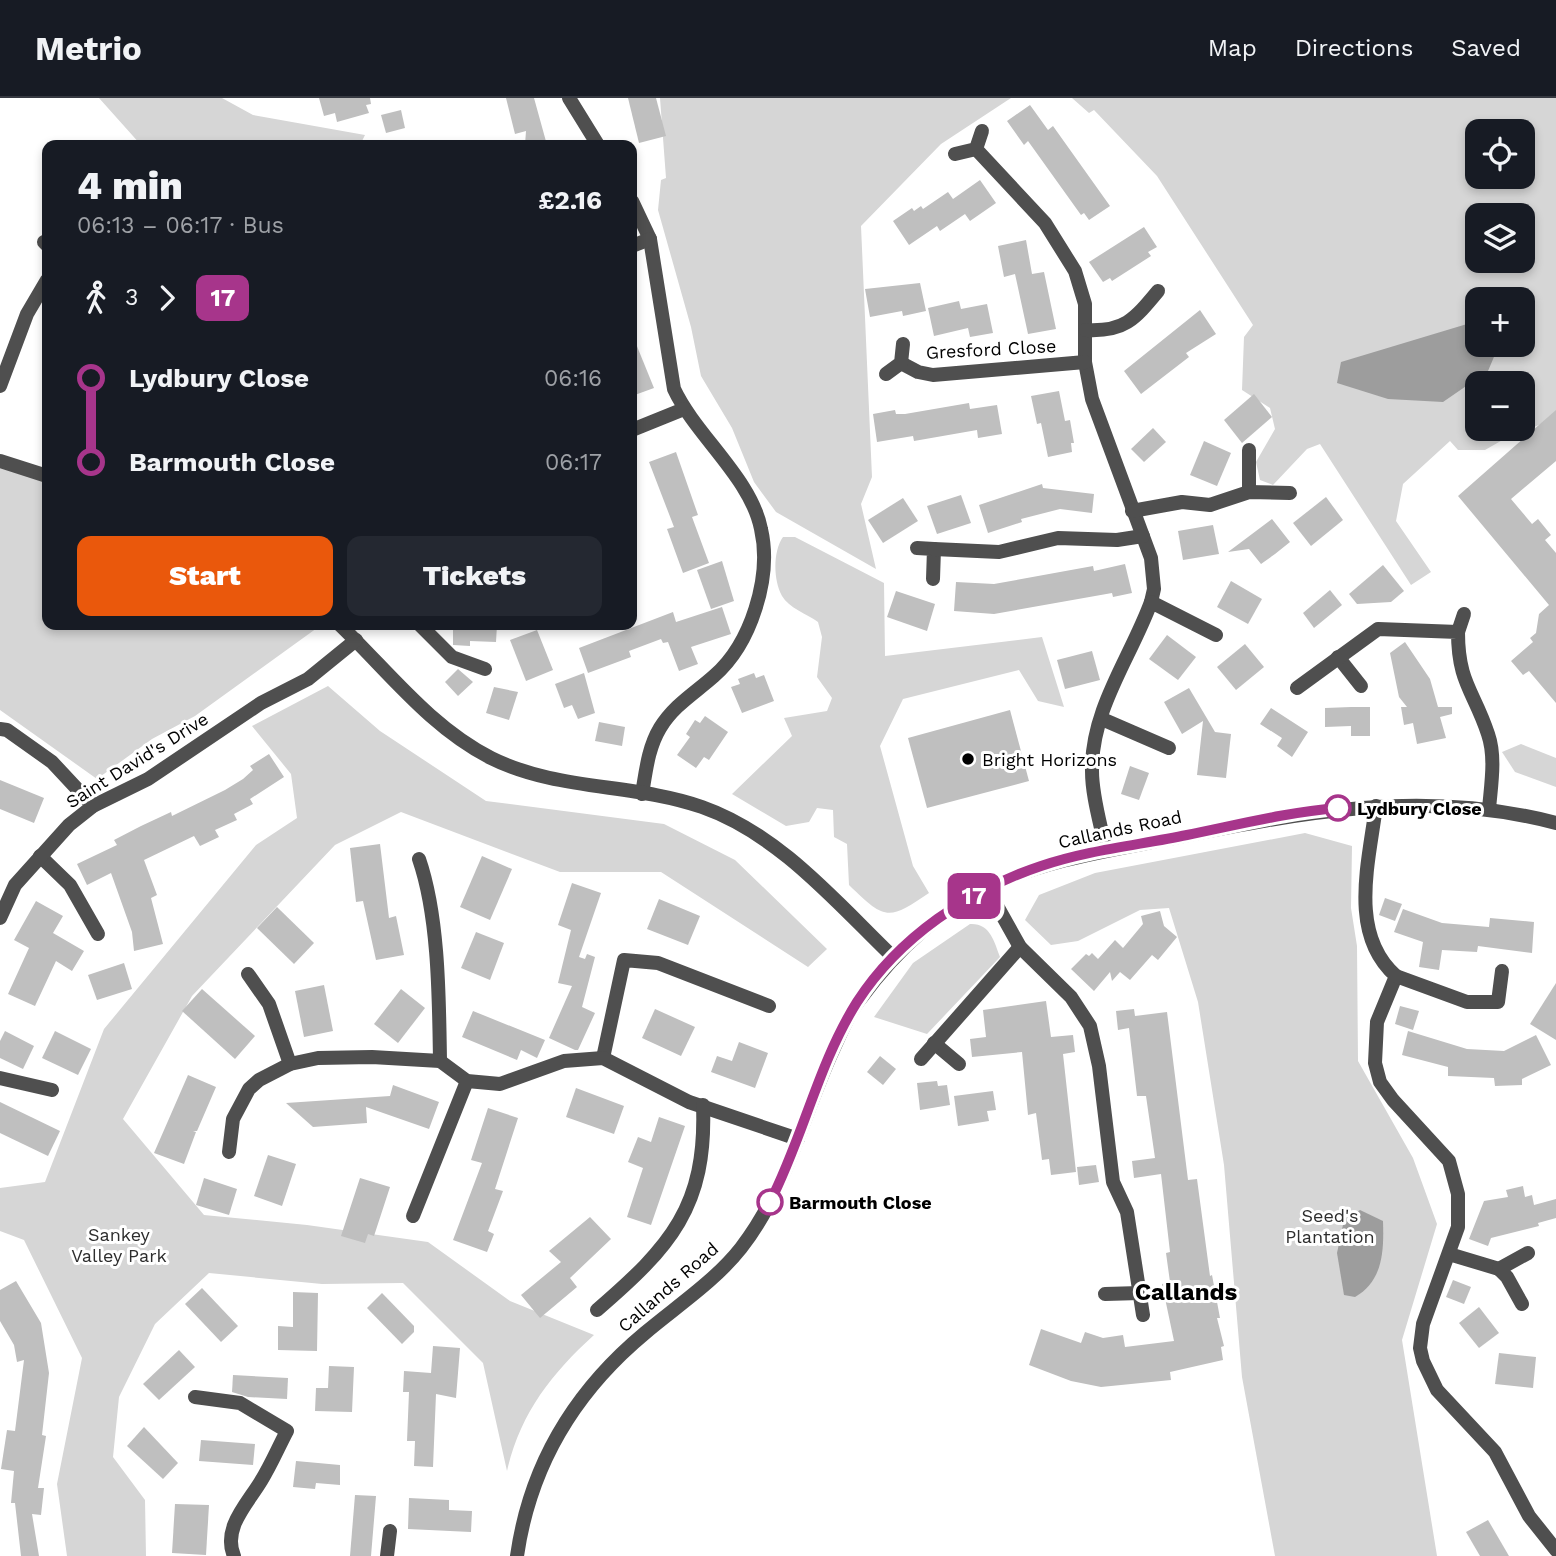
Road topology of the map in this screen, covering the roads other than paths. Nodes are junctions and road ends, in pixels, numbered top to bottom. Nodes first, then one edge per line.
1 (569, 98) edge
2 (982, 131) dead end
3 (595, 140) edge
4 (976, 149) junction
5 (955, 154) dead end
6 (637, 212) edge
7 (650, 239) junction
8 (637, 244) edge
9 (42, 288) edge
10 (1158, 291) dead end
11 (1086, 331) junction
12 (902, 344) dead end
13 (1085, 362) junction
14 (901, 363) junction
15 (886, 374) dead end
16 (0, 386) edge
17 (684, 409) junction
18 (637, 428) edge
19 (1249, 450) dead end
20 (0, 461) edge
21 (42, 474) edge
22 (1249, 492) junction
23 (1290, 493) dead end
24 (1132, 511) junction
25 (1143, 536) junction
26 (918, 548) dead end
27 (934, 549) junction
28 (933, 579) dead end
29 (1151, 602) junction
30 (1464, 614) dead end
31 (345, 630) edge
32 (425, 630) edge
33 (1458, 632) junction
34 (1216, 635) dead end
35 (356, 640) junction
36 (1338, 657) junction
37 (485, 669) dead end
38 (1361, 687) dead end
39 (1297, 688) dead end
40 (1102, 719) junction
41 (0, 729) edge
42 (1169, 748) dead end
43 (642, 794) junction
44 (93, 806) junction
45 (1376, 806) junction
46 (1489, 809) junction
47 (1556, 823) edge
48 (1106, 851) junction
49 (40, 856) junction
50 (419, 859) dead end
51 (987, 888) junction
52 (0, 918) edge
53 (99, 934) dead end
54 (1020, 947) junction
55 (893, 957) junction
56 (1502, 971) dead end
57 (248, 974) dead end
58 (1396, 976) junction
59 (769, 1006) dead end
60 (934, 1043) junction
61 (603, 1058) junction
62 (921, 1059) dead end
63 (440, 1061) junction
64 (290, 1063) junction
65 (959, 1064) dead end
66 (0, 1078) edge
67 (467, 1081) junction
68 (52, 1090) dead end
69 (703, 1105) junction
70 (798, 1139) junction
71 (229, 1152) dead end
72 (413, 1216) dead end
73 (1528, 1253) dead end
74 (1449, 1254) junction
75 (1499, 1269) junction
76 (1140, 1293) junction
77 (1105, 1294) dead end
78 (1522, 1304) dead end
79 (597, 1310) dead end
80 (1143, 1315) dead end
81 (195, 1396) dead end
82 (390, 1531) dead end
83 (1556, 1550) edge
84 (234, 1556) edge
85 (387, 1556) edge
86 (517, 1556) edge

1 - 3 street
2 - 4 street
4 - 5 street
4 - 11 street
6 - 7 street
7 - 8 street
7 - 17 street
9 - 16 street
10 - 11 street
11 - 13 street
12 - 14 street, Gresford Close
13 - 14 street, Gresford Close
13 - 24 street
14 - 15 street, Gresford Close
17 - 18 street
17 - 43 street
19 - 22 street
20 - 21 street
22 - 23 street
22 - 24 street
24 - 25 street
25 - 27 street
25 - 29 street
26 - 27 street
27 - 28 street
29 - 34 street
29 - 40 street
30 - 33 street
31 - 35 street
32 - 37 street
33 - 36 street
33 - 46 street
35 - 43 street
35 - 44 street, Saint David's Drive
36 - 38 street
36 - 39 street
40 - 42 street
40 - 48 street
41 - 44 street
43 - 55 street
44 - 49 street, Saint David's Drive
45 - 46 street, Callands Road
45 - 48 street, Callands Road
45 - 58 street
46 - 47 street, Callands Road
48 - 51 street, Callands Road
49 - 52 street, Saint David's Drive
49 - 53 street
50 - 63 street
51 - 54 street
51 - 55 street, Callands Road
54 - 60 street
54 - 76 street
55 - 70 street, Callands Road
56 - 58 street
57 - 64 street
58 - 74 street
59 - 61 street
60 - 62 street
60 - 65 street
61 - 67 street
61 - 69 street
63 - 64 street
63 - 67 street
64 - 71 street
66 - 68 street
67 - 72 street
69 - 70 street
69 - 79 street
70 - 86 street, Callands Road
73 - 75 street
74 - 75 street
74 - 83 street
75 - 78 street
76 - 77 street
76 - 80 street
81 - 84 street
82 - 85 street

